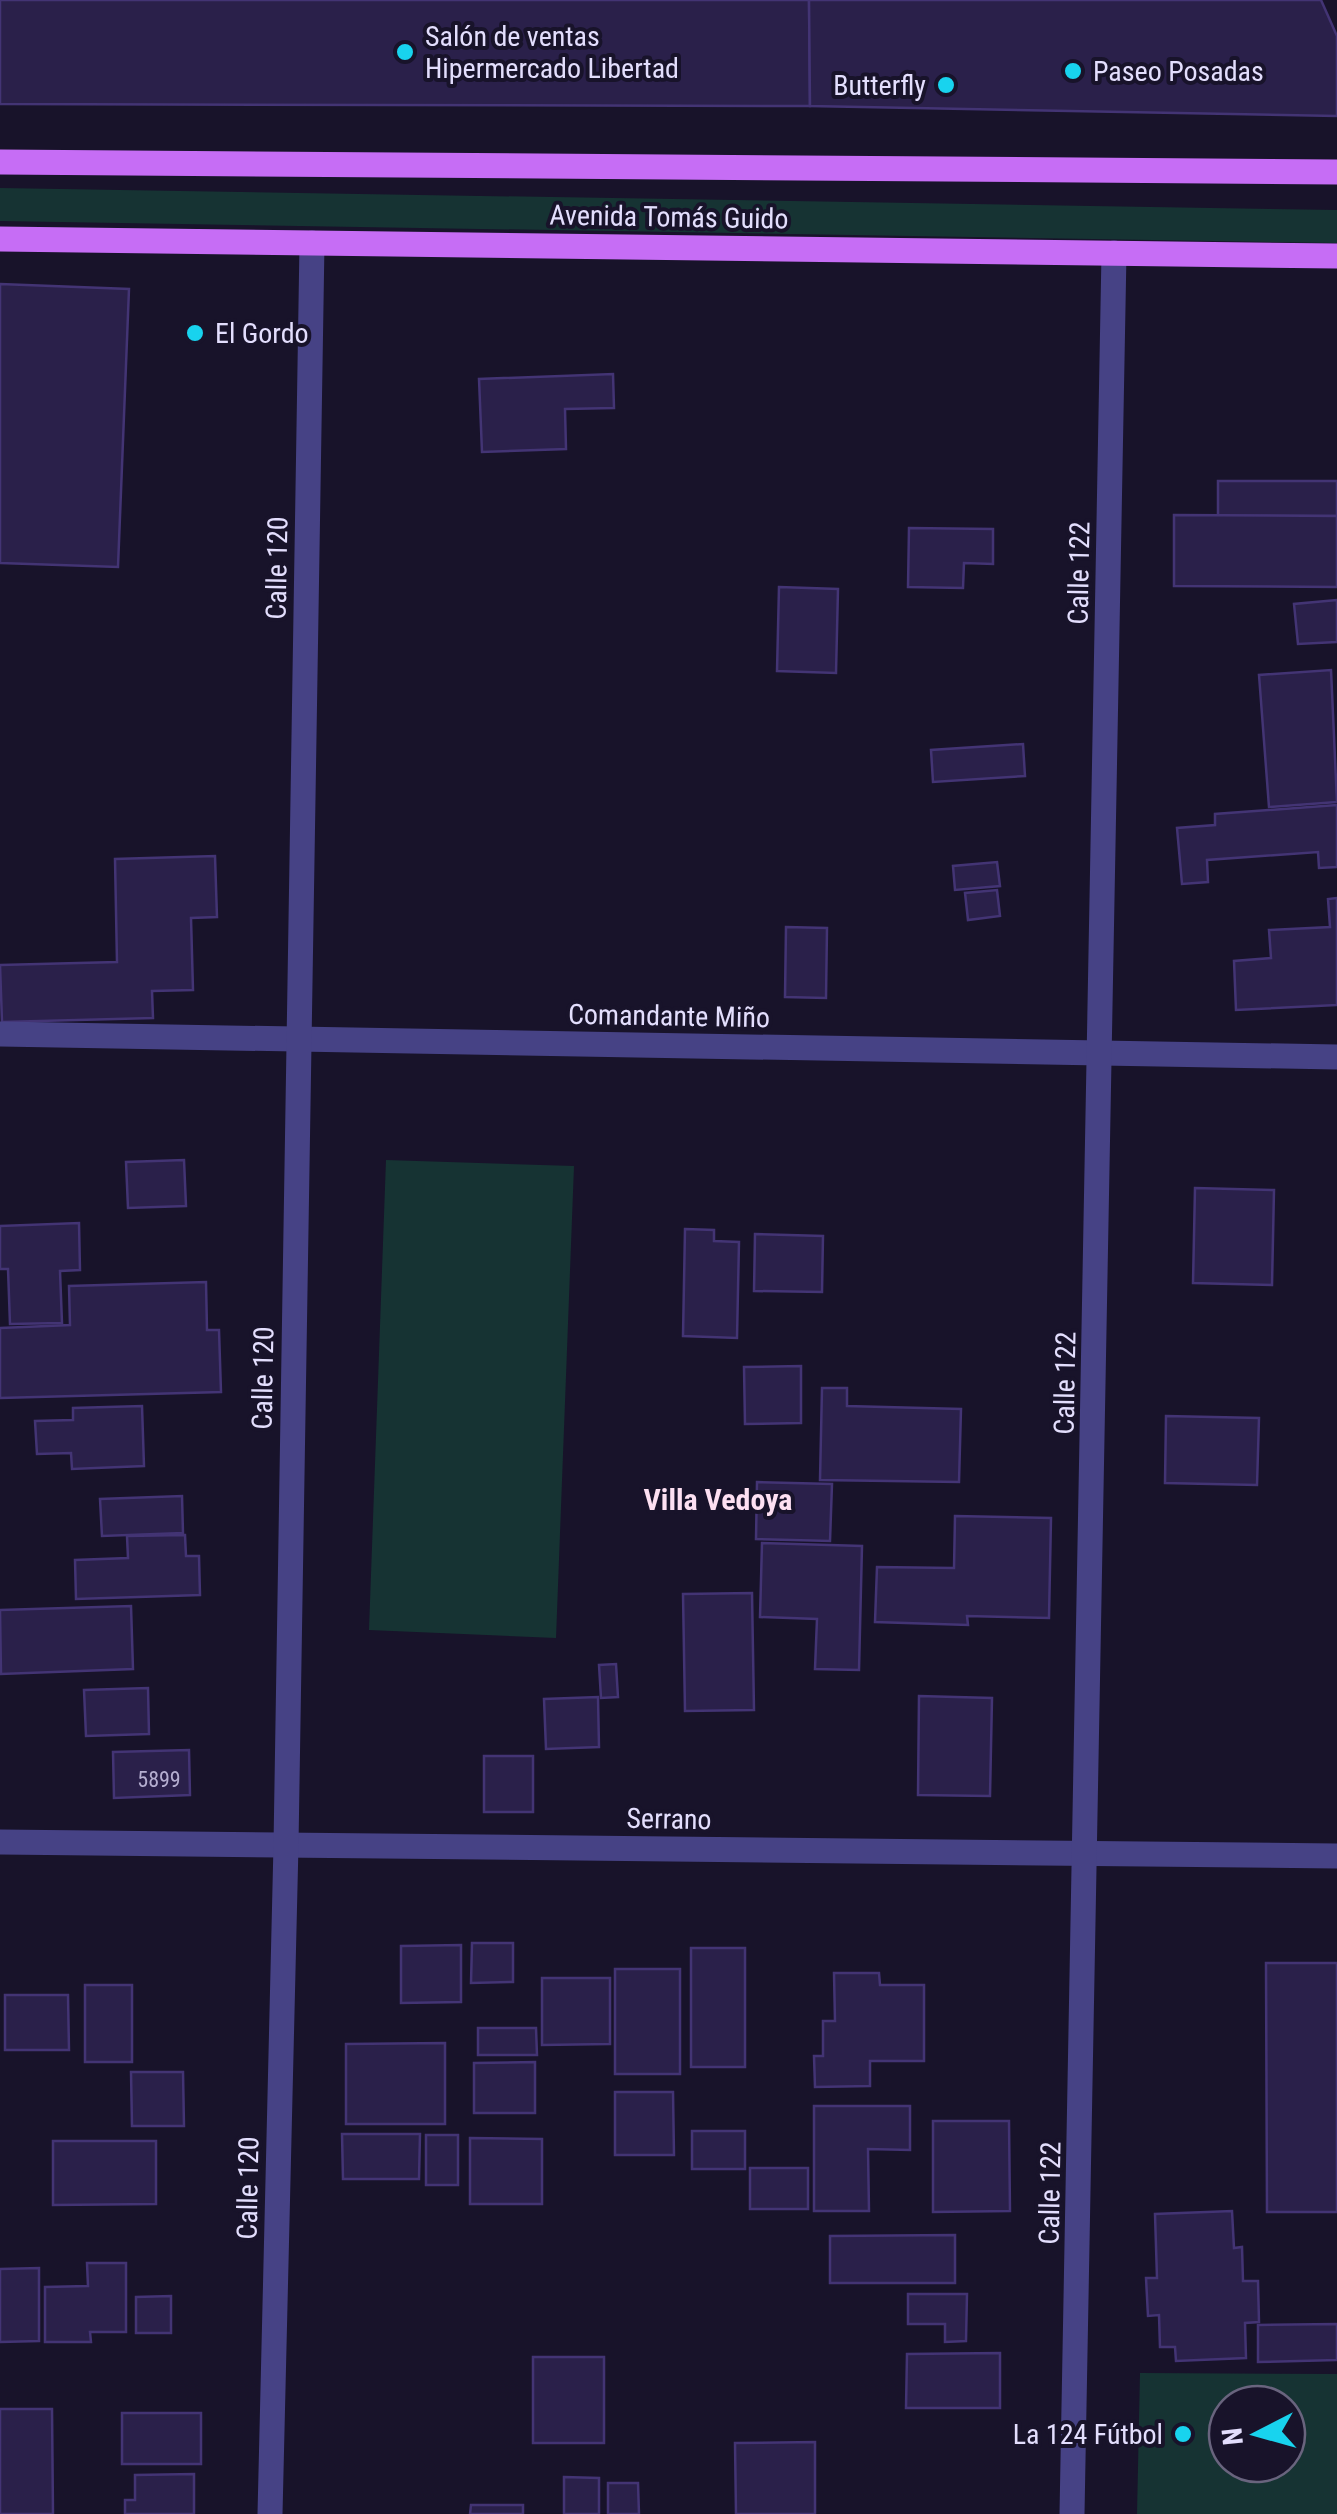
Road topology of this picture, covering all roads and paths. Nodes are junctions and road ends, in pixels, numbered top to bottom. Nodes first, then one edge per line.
1 (0, 162) edge
2 (1337, 172) edge
3 (0, 239) edge
4 (312, 243) junction
5 (1114, 253) junction
6 (1337, 256) edge
7 (0, 1034) edge
8 (299, 1039) junction
9 (1101, 1053) junction
10 (1337, 1058) edge
11 (0, 1842) edge
12 (286, 1845) junction
13 (1088, 1854) junction
14 (1337, 1856) edge
15 (270, 2514) edge
16 (1072, 2514) edge

1 - 2 main road, Avenida Tomás Guido
3 - 4 main road, Avenida Tomás Guido
4 - 5 main road, Avenida Tomás Guido
4 - 8 street, Calle 120
5 - 6 main road, Avenida Tomás Guido
5 - 9 street, Calle 122
7 - 8 street, Comandante Miño
8 - 9 street, Comandante Miño
8 - 12 street, Calle 120
9 - 10 street, Comandante Miño
9 - 13 street, Calle 122
11 - 12 street, Serrano
12 - 13 street, Serrano
12 - 15 street, Calle 120
13 - 14 street, Serrano
13 - 16 street, Calle 122

